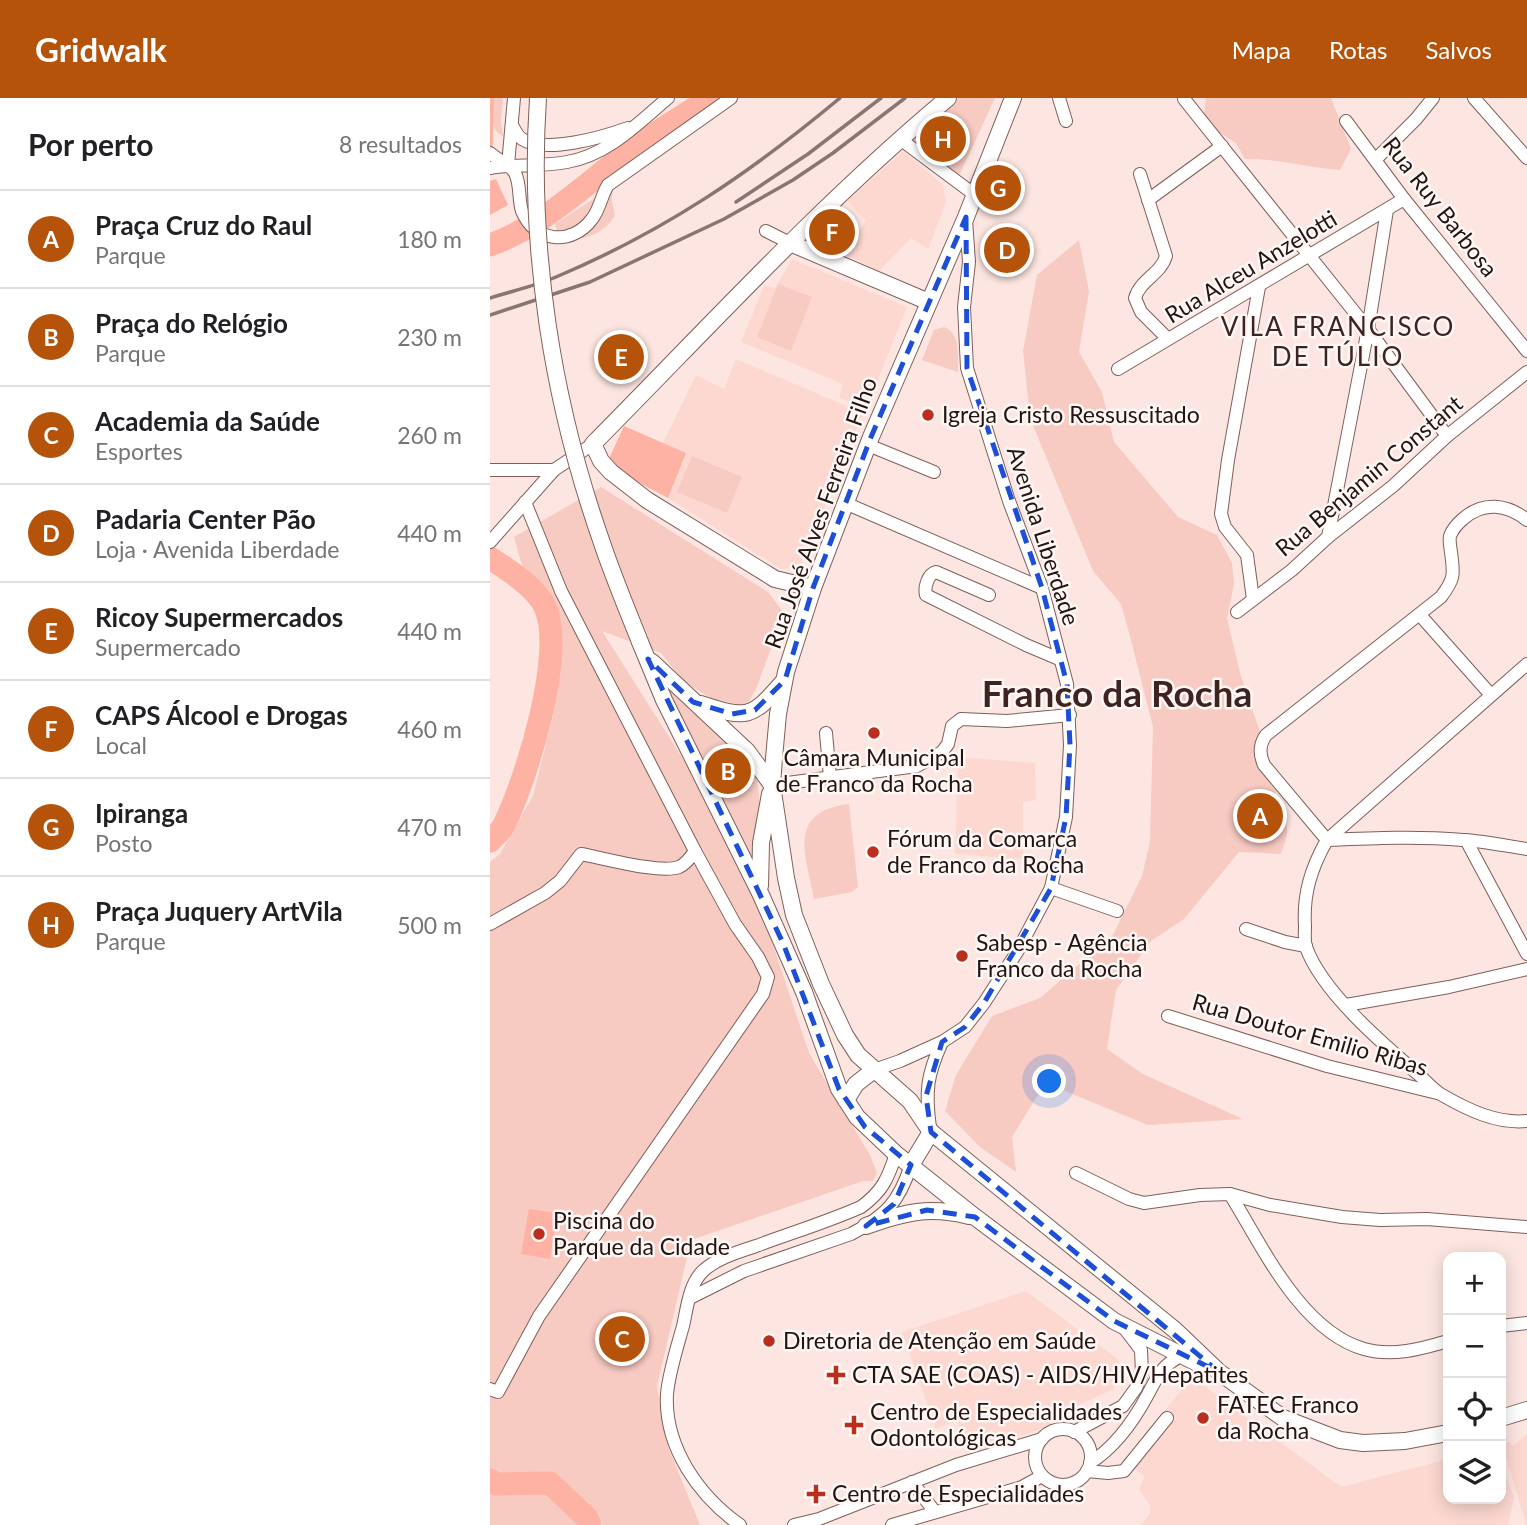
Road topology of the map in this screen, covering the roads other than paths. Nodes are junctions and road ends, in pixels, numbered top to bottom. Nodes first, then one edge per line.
1 (514, 98) edge
2 (538, 98) edge
3 (668, 98) edge
4 (732, 98) edge
5 (948, 98) edge
6 (1013, 98) edge
7 (1059, 98) edge
8 (1433, 98) edge
9 (1474, 98) edge
10 (1184, 99) edge
11 (1066, 121) dead end
12 (1346, 121) dead end
13 (512, 125) junction
14 (635, 126) junction
15 (900, 139) junction
16 (1222, 146) junction
17 (490, 153) edge
18 (1527, 158) edge
19 (1376, 159) junction
20 (508, 165) junction
21 (490, 168) edge
22 (1140, 174) dead end
23 (975, 195) junction
24 (1404, 199) junction
25 (1148, 200) junction
26 (1387, 210) junction
27 (966, 217) junction
28 (766, 231) dead end
29 (790, 243) junction
30 (1310, 257) junction
31 (1259, 287) junction
32 (929, 303) junction
33 (1368, 330) junction
34 (1168, 340) junction
35 (1527, 351) edge
36 (1118, 369) dead end
37 (1527, 372) edge
38 (1447, 436) junction
39 (593, 444) junction
40 (868, 445) junction
41 (490, 470) edge
42 (554, 470) junction
43 (933, 472) dead end
44 (525, 502) junction
45 (845, 503) junction
46 (1527, 520) edge
47 (1328, 537) junction
48 (492, 540) edge
49 (813, 588) junction
50 (1042, 588) junction
51 (989, 595) dead end
52 (1253, 599) junction
53 (1237, 612) dead end
54 (1420, 615) junction
55 (648, 659) junction
56 (1059, 659) junction
57 (1527, 664) edge
58 (785, 680) junction
59 (1491, 695) junction
60 (693, 702) junction
61 (1070, 715) junction
62 (826, 733) dead end
63 (830, 777) junction
64 (772, 785) junction
65 (1327, 840) junction
66 (1466, 840) junction
67 (1527, 849) edge
68 (695, 851) junction
69 (1051, 888) junction
70 (761, 895) junction
71 (1117, 911) dead end
72 (490, 925) edge
73 (1246, 929) dead end
74 (1306, 946) junction
75 (1527, 954) edge
76 (1527, 969) edge
77 (1346, 1005) junction
78 (1168, 1016) dead end
79 (943, 1042) junction
80 (874, 1070) junction
81 (1440, 1094) junction
82 (846, 1100) junction
83 (1527, 1121) edge
84 (931, 1132) junction
85 (896, 1154) junction
86 (911, 1165) junction
87 (1076, 1173) dead end
88 (1230, 1194) junction
89 (975, 1217) junction
90 (866, 1226) junction
91 (1527, 1227) edge
92 (690, 1298) junction
93 (1527, 1323) edge
94 (1506, 1325) edge
95 (1122, 1326) junction
96 (1443, 1342) edge
97 (1182, 1355) junction
98 (1219, 1372) junction
99 (490, 1389) edge
100 (1525, 1410) edge
101 (1506, 1416) edge
102 (1167, 1418) dead end
103 (1074, 1432) junction
104 (1443, 1434) edge
105 (1042, 1439) junction
106 (1089, 1467) junction
107 (1042, 1476) junction
108 (912, 1482) junction
109 (935, 1511) junction
110 (740, 1525) edge
111 (794, 1525) edge
112 (892, 1525) edge

1 - 13 street
2 - 55 main road, bridge
3 - 14 street
4 - 20 street
5 - 15 main road
6 - 23 main road, Rua José Alves Ferreira Filho
7 - 11 street
8 - 19 street
9 - 18 street
10 - 16 street
12 - 19 street, Rua Ruy Barbosa
13 - 14 street
13 - 20 street
14 - 20 street
15 - 23 street
15 - 29 main road
16 - 25 street
16 - 30 street
17 - 20 street
19 - 24 street, Rua Ruy Barbosa
20 - 21 street
22 - 25 street
23 - 27 main road, Rua José Alves Ferreira Filho
24 - 26 street, Rua Alceu Anzelotti
24 - 35 street, Rua Ruy Barbosa
25 - 34 street
26 - 30 street, Rua Alceu Anzelotti
26 - 33 street
27 - 32 main road, Rua José Alves Ferreira Filho
27 - 50 street, Avenida Liberdade
28 - 29 street
29 - 32 main road
29 - 39 main road
30 - 31 street, Rua Alceu Anzelotti
30 - 33 street
31 - 34 street, Rua Alceu Anzelotti
31 - 52 street
32 - 40 main road, Rua José Alves Ferreira Filho
33 - 38 street
33 - 47 street
34 - 36 street, Rua Alceu Anzelotti
37 - 38 street, Rua Benjamin Constant
38 - 47 street, Rua Benjamin Constant
39 - 42 street
39 - 49 main road
40 - 43 street
40 - 45 main road, Rua José Alves Ferreira Filho
41 - 42 street
42 - 44 street
44 - 48 street
44 - 68 street
45 - 49 main road, Rua José Alves Ferreira Filho
45 - 50 street
46 - 54 street
47 - 52 street, Rua Benjamin Constant
49 - 58 main road, Rua José Alves Ferreira Filho
50 - 56 street, Avenida Liberdade
51 - 56 street
52 - 53 street, Rua Benjamin Constant
54 - 59 street
54 - 65 street
55 - 60 main road
55 - 70 main road
56 - 61 street, Avenida Liberdade
57 - 59 street
58 - 60 main road
58 - 64 main road, Rua José Alves Ferreira Filho
59 - 65 street
60 - 64 main road
61 - 63 street
61 - 69 street, Avenida Liberdade
62 - 63 street
63 - 64 street
64 - 70 main road
64 - 80 main road, Rua José Alves Ferreira Filho
65 - 66 street
65 - 74 street
66 - 67 street
66 - 75 street
68 - 72 street
68 - 99 street
69 - 71 street
69 - 79 street, Avenida Liberdade
70 - 82 main road
73 - 74 street
74 - 77 street
76 - 77 street
77 - 81 street
78 - 81 street, Rua Doutor Emilio Ribas
79 - 80 street, Avenida Liberdade
79 - 84 street, Avenida Liberdade
80 - 82 main road
80 - 84 main road, Rua José Alves Ferreira Filho
81 - 83 street
82 - 85 main road
84 - 86 main road
84 - 98 main road, Rua José Alves Ferreira Filho
85 - 86 main road
85 - 92 street
86 - 89 main road
86 - 90 street
87 - 88 street
88 - 91 street
88 - 96 street
89 - 90 main road
89 - 95 main road
90 - 92 street
92 - 110 street
93 - 94 street
95 - 97 main road
95 - 103 street
97 - 98 main road
97 - 106 street
98 - 104 main road
100 - 101 main road
102 - 106 street
103 - 105 street
103 - 106 street
105 - 107 street
105 - 108 street
106 - 107 street
107 - 109 street
108 - 109 street
108 - 111 street
109 - 112 street

